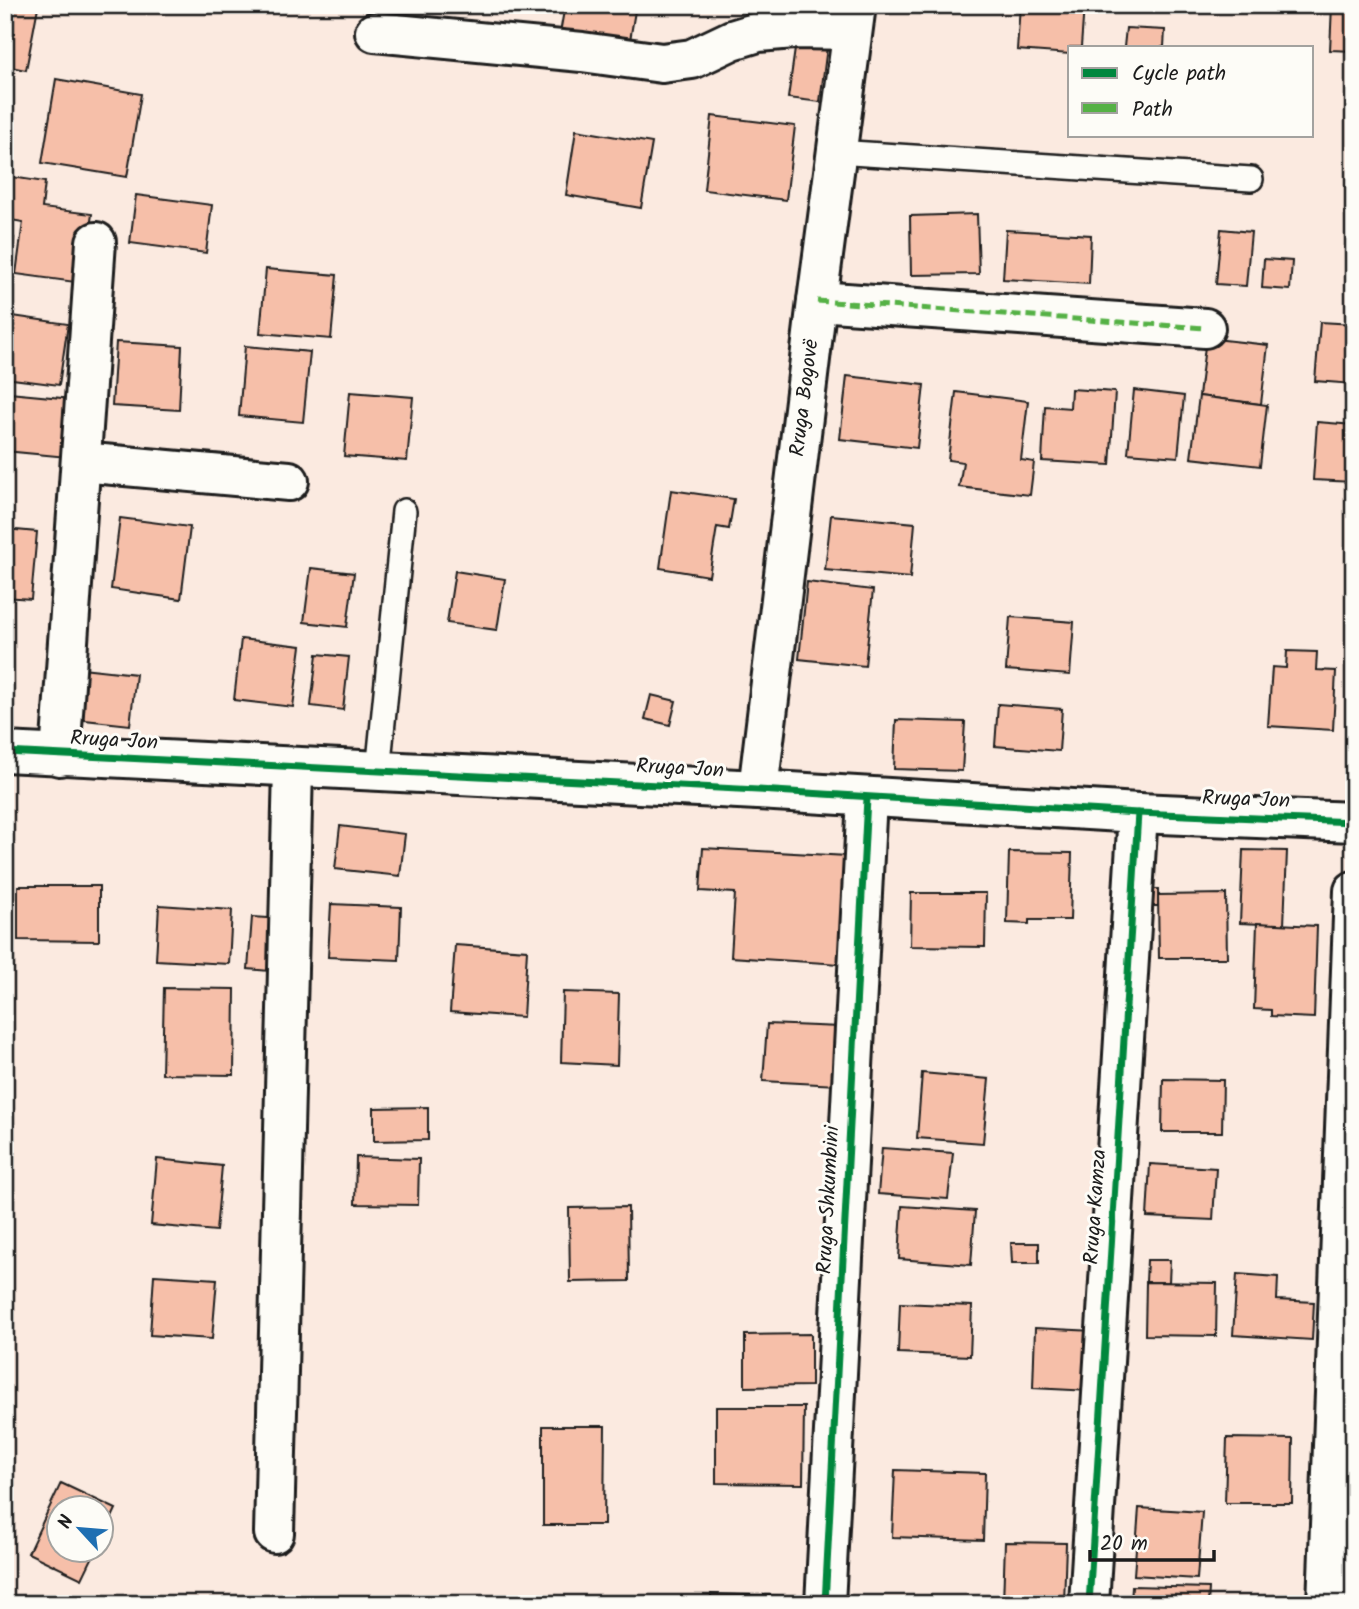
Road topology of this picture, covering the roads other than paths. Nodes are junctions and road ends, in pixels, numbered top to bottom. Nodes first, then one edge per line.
1 (854, 18) edge
2 (375, 32) dead end
3 (836, 152) junction
4 (1251, 179) dead end
5 (96, 242) dead end
6 (817, 301) junction
7 (1205, 328) dead end
8 (81, 462) junction
9 (289, 481) dead end
10 (404, 511) dead end
11 (5, 752) edge
12 (60, 755) junction
13 (293, 768) junction
14 (378, 772) junction
15 (758, 790) junction
16 (867, 798) junction
17 (1138, 813) junction
18 (1354, 822) edge
19 (1354, 891) edge
20 (274, 1533) dead end
21 (825, 1604) edge
22 (1089, 1604) edge
23 (1326, 1604) edge

1 - 2 street
1 - 3 street, Rruga Bogovë
3 - 4 lane
3 - 6 street, Rruga Bogovë
5 - 8 street
6 - 7 street
6 - 15 street, Rruga Bogovë
8 - 9 street
8 - 12 street
10 - 14 lane
11 - 12 street, Rruga Jon
12 - 13 street, Rruga Jon
13 - 14 street, Rruga Jon
13 - 20 street
14 - 15 street, Rruga Jon
15 - 16 street, Rruga Jon
16 - 17 street, Rruga Jon
16 - 21 street, Rruga Shkumbini
17 - 18 street, Rruga Jon
17 - 22 street, Rruga Kamza
19 - 23 street

